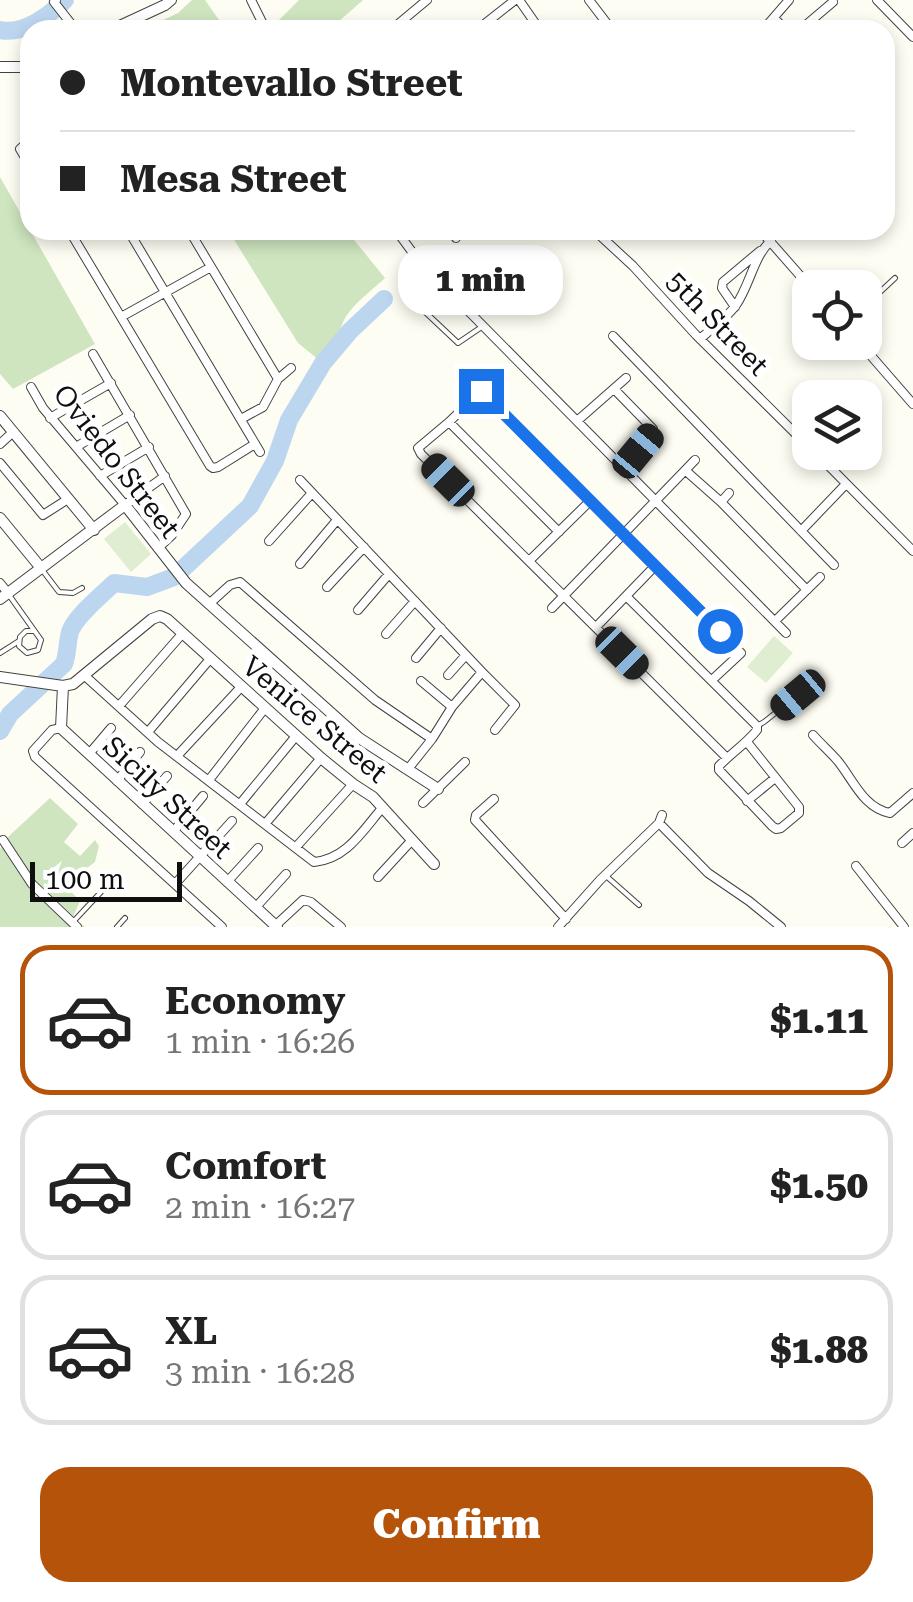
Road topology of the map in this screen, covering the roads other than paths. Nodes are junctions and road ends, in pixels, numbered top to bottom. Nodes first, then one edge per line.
1 (171, 0) edge
2 (427, 0) edge
3 (517, 0) edge
4 (589, 0) edge
5 (789, 0) edge
6 (877, 0) edge
7 (833, 2) edge
8 (774, 18) edge
9 (138, 20) edge
10 (403, 20) edge
11 (490, 20) edge
12 (532, 20) edge
13 (604, 20) edge
14 (812, 20) edge
15 (913, 37) edge
16 (75, 240) edge
17 (134, 240) edge
18 (196, 240) edge
19 (403, 240) edge
20 (605, 240) edge
21 (770, 241) joint
22 (760, 251) junction
23 (211, 267) junction
24 (795, 270) edge
25 (895, 278) dead end
26 (882, 290) edge
27 (165, 293) junction
28 (735, 306) junction
29 (423, 310) dead end
30 (122, 317) junction
31 (483, 326) junction
32 (614, 336) dead end
33 (700, 339) junction
34 (93, 354) dead end
35 (875, 360) edge
36 (291, 368) dead end
37 (626, 378) dead end
38 (278, 379) junction
39 (111, 383) junction
40 (31, 387) dead end
41 (615, 390) junction
42 (913, 404) edge
43 (130, 415) junction
44 (0, 416) edge
45 (50, 418) junction
46 (241, 419) junction
47 (577, 421) junction
48 (450, 422) junction
49 (792, 430) edge
50 (13, 432) junction
51 (0, 444) edge
52 (76, 447) junction
53 (149, 447) junction
54 (695, 460) dead end
55 (0, 463) edge
56 (624, 468) junction
57 (832, 470) edge
58 (686, 471) junction
59 (100, 476) junction
60 (165, 476) junction
61 (300, 480) dead end
62 (846, 484) junction
63 (312, 493) junction
64 (729, 493) dead end
65 (68, 498) junction
66 (590, 501) junction
67 (656, 501) junction
68 (721, 502) junction
69 (124, 505) junction
70 (0, 518) edge
71 (337, 520) junction
72 (94, 530) junction
73 (801, 531) junction
74 (560, 532) junction
75 (624, 534) junction
76 (269, 541) dead end
77 (364, 547) junction
78 (158, 548) junction
79 (913, 551) edge
80 (529, 560) junction
81 (300, 564) dead end
82 (834, 565) dead end
83 (655, 566) junction
84 (42, 568) junction
85 (389, 574) junction
86 (820, 577) dead end
87 (328, 587) dead end
88 (82, 588) dead end
89 (808, 590) junction
90 (3, 591) edge
91 (562, 594) junction
92 (626, 596) junction
93 (415, 601) junction
94 (209, 604) junction
95 (552, 608) dead end
96 (358, 610) dead end
97 (775, 621) junction
98 (596, 627) junction
99 (440, 628) junction
100 (34, 631) junction
101 (786, 632) dead end
102 (182, 634) junction
103 (386, 634) dead end
104 (19, 642) junction
105 (0, 654) edge
106 (466, 655) junction
107 (416, 658) dead end
108 (210, 659) junction
109 (482, 672) junction
110 (448, 675) dead end
111 (85, 676) junction
112 (0, 677) edge
113 (712, 680) junction
114 (420, 681) dead end
115 (58, 685) junction
116 (242, 686) junction
117 (798, 695) dead end
118 (119, 706) junction
119 (452, 707) junction
120 (265, 708) junction
121 (757, 726) junction
122 (61, 728) junction
123 (111, 728) dead end
124 (495, 730) dead end
125 (148, 732) junction
126 (813, 735) dead end
127 (296, 736) junction
128 (432, 739) junction
129 (747, 742) junction
130 (140, 752) dead end
131 (89, 754) junction
132 (177, 756) junction
133 (321, 758) junction
134 (726, 758) junction
135 (465, 762) dead end
136 (408, 769) junction
137 (166, 776) dead end
138 (775, 778) junction
139 (209, 780) junction
140 (117, 781) junction
141 (353, 784) junction
142 (438, 789) junction
143 (913, 793) edge
144 (203, 796) dead end
145 (494, 798) dead end
146 (748, 801) junction
147 (423, 803) dead end
148 (142, 804) junction
149 (240, 804) junction
150 (383, 807) junction
151 (232, 820) dead end
152 (265, 824) junction
153 (172, 832) junction
154 (913, 833) edge
155 (3, 840) dead end
156 (412, 840) junction
157 (902, 844) dead end
158 (296, 847) junction
159 (258, 848) dead end
160 (200, 857) junction
161 (434, 864) dead end
162 (856, 866) dead end
163 (286, 874) dead end
164 (605, 875) junction
165 (378, 877) dead end
166 (227, 882) junction
167 (174, 884) junction
168 (102, 892) dead end
169 (639, 905) dead end
170 (255, 908) junction
171 (125, 918) dead end
172 (562, 924) edge
173 (75, 925) edge
174 (276, 926) edge
175 (117, 927) edge
176 (222, 927) edge
177 (340, 927) edge
178 (781, 927) edge
179 (904, 927) edge

1 - 9 street
2 - 10 street
3 - 11 street
3 - 12 street
4 - 13 street
5 - 8 street
6 - 15 street
7 - 14 street
16 - 30 street
17 - 27 street
18 - 23 street
19 - 31 street
20 - 33 street, 5th Street
21 - 22 street
21 - 24 street
22 - 28 street
22 - 28 street
23 - 27 street
23 - 38 street
25 - 26 lane
27 - 30 street
27 - 46 street
28 - 33 street
29 - 31 lane
30 - 46 street
31 - 47 street
32 - 73 street
33 - 49 street, 5th Street
34 - 39 street
35 - 42 street
36 - 38 street
37 - 41 street
38 - 46 street
39 - 43 street
39 - 45 street
40 - 45 street, Oviedo Street
41 - 47 street
41 - 56 street
43 - 52 street
43 - 53 street
44 - 50 street
45 - 52 street, Oviedo Street
47 - 56 street
48 - 66 street
48 - 74 street
48 - 80 street
50 - 51 street
50 - 65 street
52 - 59 street, Oviedo Street
53 - 59 street
53 - 60 street
54 - 58 street
55 - 65 street
56 - 67 street
57 - 62 street, 5th Street
58 - 67 street
58 - 68 street
59 - 69 street, Oviedo Street
60 - 69 street
60 - 78 street
61 - 63 street
62 - 73 street
62 - 79 street, 5th Street
63 - 71 street
63 - 76 street
64 - 68 street
65 - 72 street
66 - 74 street
66 - 75 street
67 - 75 street
67 - 97 street
68 - 89 street
69 - 72 street
69 - 78 street, Oviedo Street
70 - 84 street
71 - 77 street
71 - 81 street
72 - 84 street
73 - 82 street
74 - 80 street
75 - 83 street
75 - 91 street
77 - 85 street
77 - 87 street
78 - 94 street, Oviedo Street
80 - 91 street
83 - 92 street
83 - 113 street
84 - 88 lane
84 - 90 street
85 - 93 street
85 - 96 street
86 - 89 street
89 - 97 street
90 - 100 lane
91 - 95 street
91 - 98 street
92 - 98 street
92 - 113 street
93 - 99 street
93 - 103 street
94 - 128 street
94 - 136 street, Oviedo Street
97 - 101 street
98 - 134 street
99 - 106 street
99 - 107 street
100 - 104 lane
100 - 104 lane
102 - 108 street, Venice Street
102 - 111 street, Venice Street
102 - 118 street
104 - 105 lane
106 - 109 street
106 - 110 street
108 - 116 street, Venice Street
108 - 125 street
109 - 119 street
109 - 124 street
111 - 115 street
111 - 118 street
112 - 115 street
113 - 121 street
114 - 119 street
115 - 122 street
116 - 120 street, Venice Street
116 - 132 street
117 - 121 lane
118 - 125 street
119 - 128 street
120 - 127 street, Venice Street
120 - 139 street
121 - 129 street
122 - 131 street, Sicily Street
122 - 167 street
123 - 131 street
125 - 132 street
126 - 143 street
127 - 133 street, Venice Street
127 - 149 street
128 - 136 street
129 - 134 street
129 - 138 street
130 - 140 street
131 - 140 street, Sicily Street
132 - 139 street
133 - 141 street, Venice Street
133 - 152 street
134 - 146 street
135 - 142 street
136 - 142 street, Oviedo Street
137 - 148 street
138 - 146 street
138 - 146 street
139 - 149 street
140 - 148 street, Sicily Street
141 - 150 street, Venice Street
141 - 158 street
142 - 147 street
144 - 153 street
145 - 172 street
148 - 153 street, Sicily Street
149 - 152 street
150 - 156 street, Venice Street
150 - 158 street
151 - 160 street
152 - 158 street
153 - 160 street, Sicily Street
154 - 157 street
155 - 173 street
156 - 161 street, Venice Street
156 - 165 street
159 - 166 street
160 - 166 street, Sicily Street
160 - 167 street
162 - 179 street
163 - 170 street
164 - 169 lane
164 - 172 street
164 - 178 street
166 - 170 street, Sicily Street
167 - 176 street
168 - 173 lane
170 - 174 street, Sicily Street
171 - 175 lane
174 - 177 street

